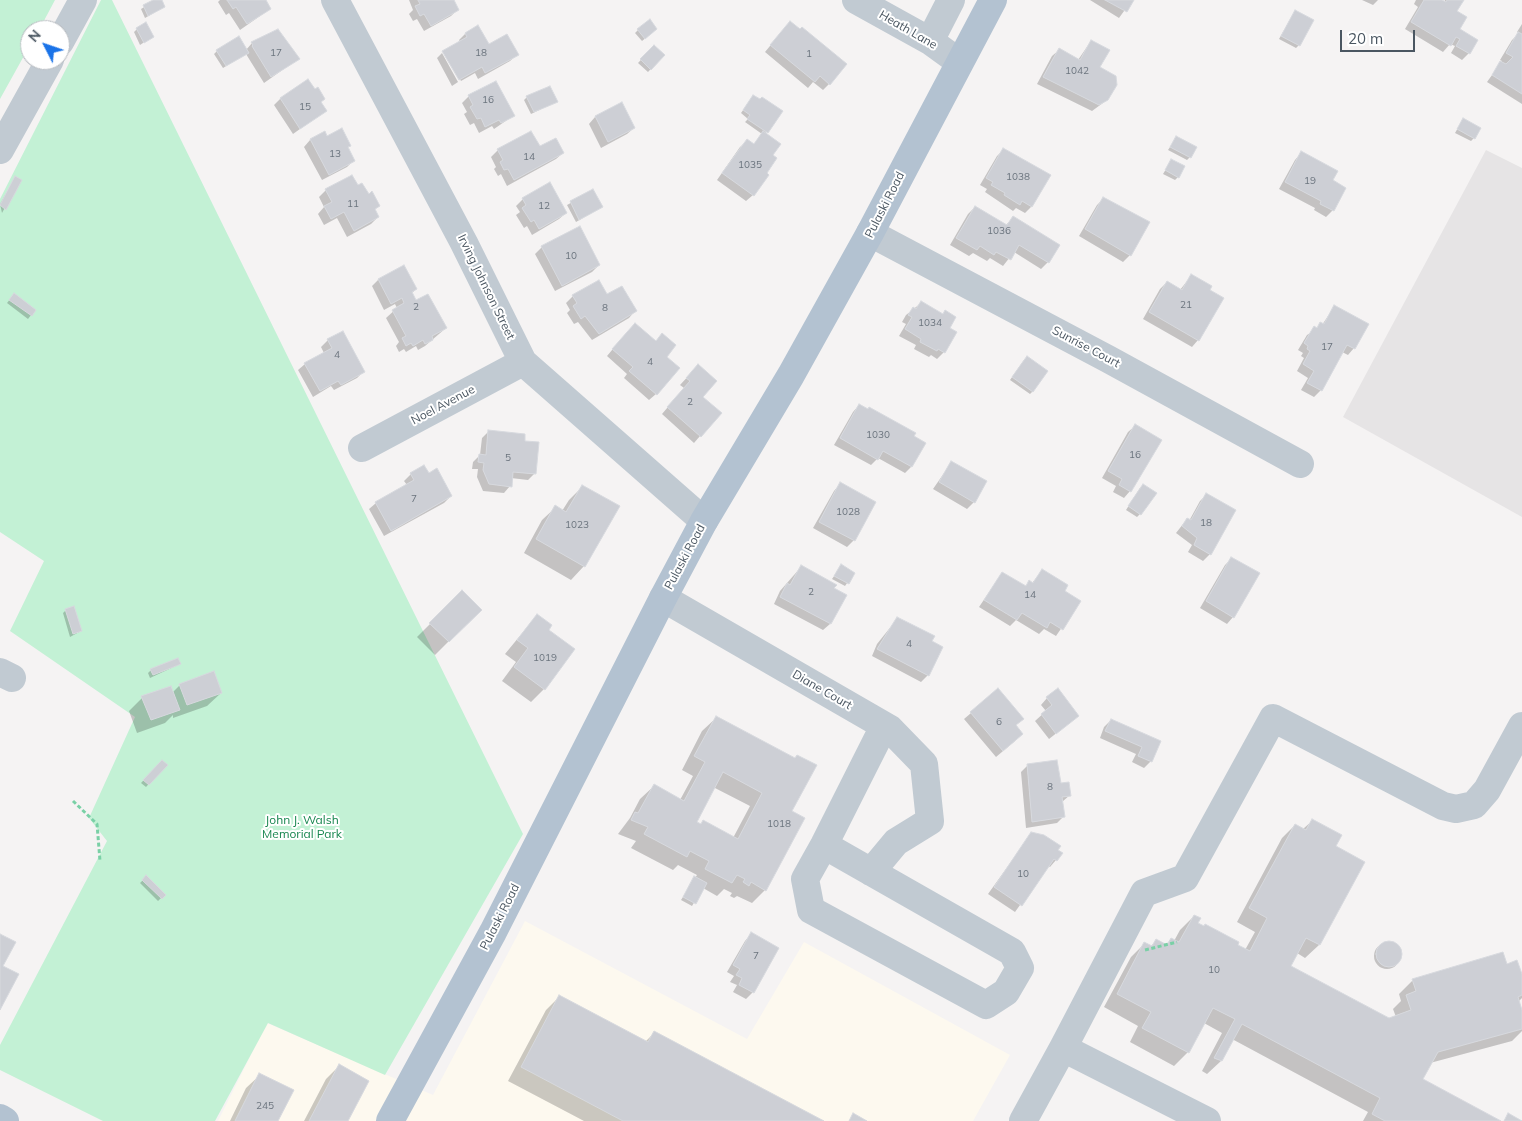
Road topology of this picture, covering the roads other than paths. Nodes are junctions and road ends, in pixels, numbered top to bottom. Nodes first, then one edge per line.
1 (83, 0) edge
2 (335, 0) edge
3 (856, 0) edge
4 (951, 0) edge
5 (993, 0) edge
6 (70, 24) edge
7 (930, 41) junction
8 (959, 62) junction
9 (44, 70) edge
10 (0, 150) edge
11 (870, 233) junction
12 (523, 362) junction
13 (362, 448) dead end
14 (1300, 464) dead end
15 (704, 520) junction
16 (662, 598) junction
17 (884, 726) junction
18 (1522, 726) edge
19 (824, 845) junction
20 (871, 872) junction
21 (1063, 1048) junction
22 (0, 1118) edge
23 (5, 1121) edge
24 (390, 1121) edge
25 (1023, 1121) edge
26 (1207, 1121) edge

1 - 6 street
2 - 12 street, Irving Johnson Street
3 - 7 street, Heath Lane
4 - 7 street
5 - 8 main road, Pulaski Road
7 - 8 street, Heath Lane
8 - 11 main road, Pulaski Road
9 - 10 street
11 - 14 street, Sunrise Court
11 - 15 main road, Pulaski Road
12 - 13 street, Noel Avenue
12 - 15 street, Irving Johnson Street
15 - 16 main road, Pulaski Road
16 - 17 street, Diane Court
16 - 24 main road, Pulaski Road
17 - 19 street
17 - 20 street, Diane Court
18 - 21 street
19 - 20 street
19 - 20 street
21 - 25 street
21 - 26 street
22 - 23 main road

